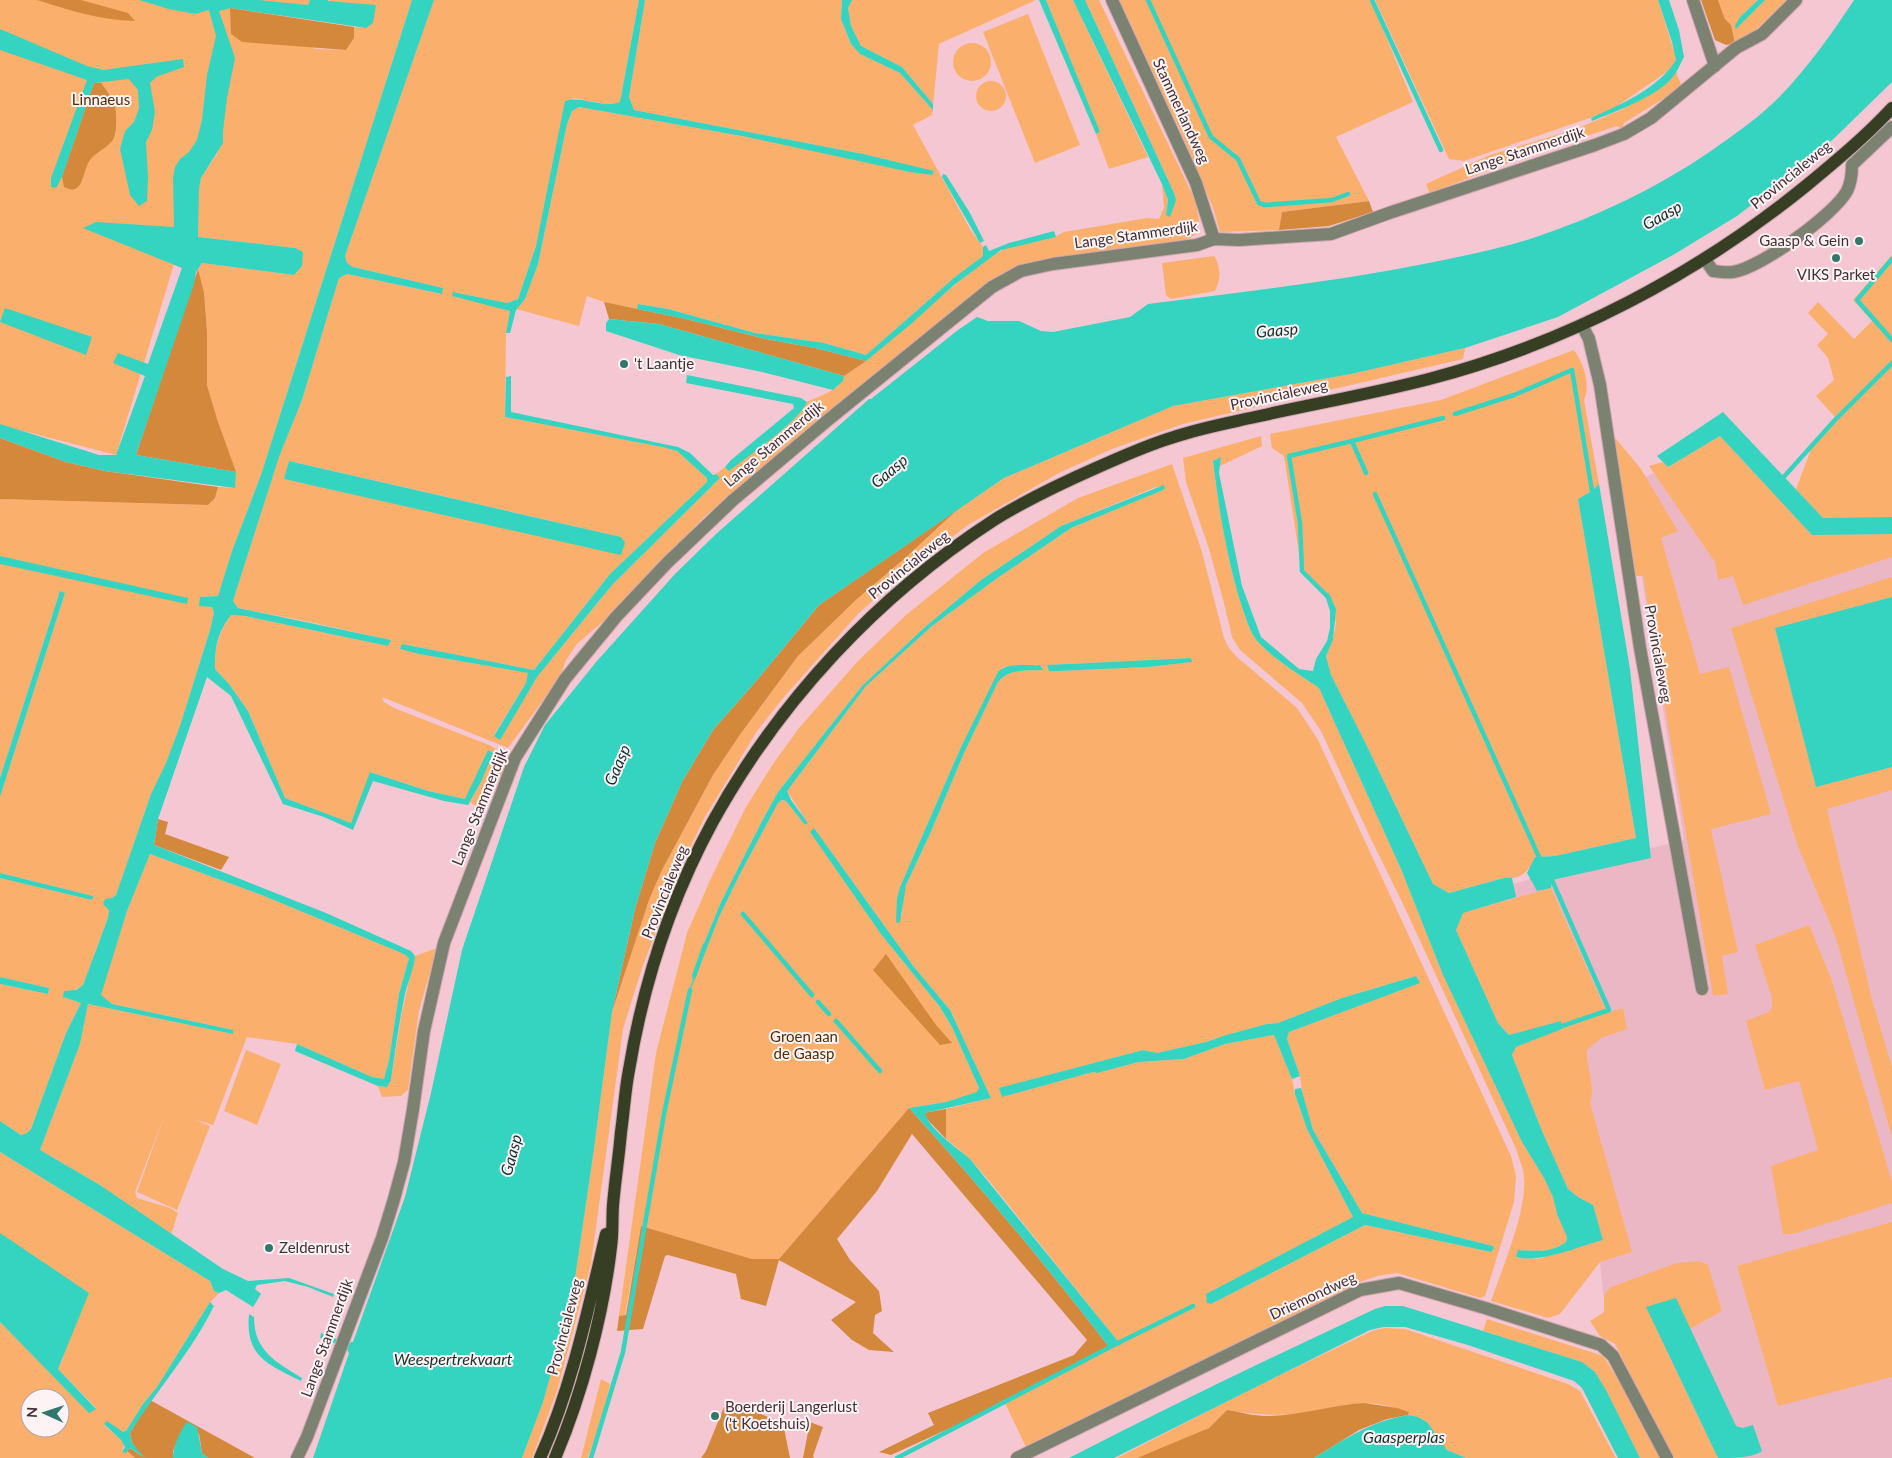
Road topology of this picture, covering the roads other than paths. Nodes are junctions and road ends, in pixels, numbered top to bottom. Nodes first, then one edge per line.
1 (1112, 0) edge
2 (1693, 0) edge
3 (1796, 0) edge
4 (1715, 66) junction
5 (1892, 108) edge
6 (1892, 127) edge
7 (1214, 239) junction
8 (1705, 259) junction
9 (1582, 325) junction
10 (1702, 989) dead end
11 (613, 1202) junction
12 (297, 1458) edge
13 (540, 1458) edge
14 (555, 1458) edge
15 (1017, 1458) edge
16 (1667, 1458) edge

1 - 7 street, Stammerlandweg
2 - 4 street
3 - 4 street, Lange Stammerdijk
4 - 7 street, Lange Stammerdijk
5 - 8 main road, Provincialeweg
6 - 8 street, Provincialeweg
7 - 12 street, Lange Stammerdijk
8 - 9 main road, Provincialeweg
9 - 10 street, Provincialeweg
9 - 11 main road, Provincialeweg
11 - 13 main road, Provincialeweg
11 - 14 main road, Provincialeweg
15 - 16 street, Driemondweg

